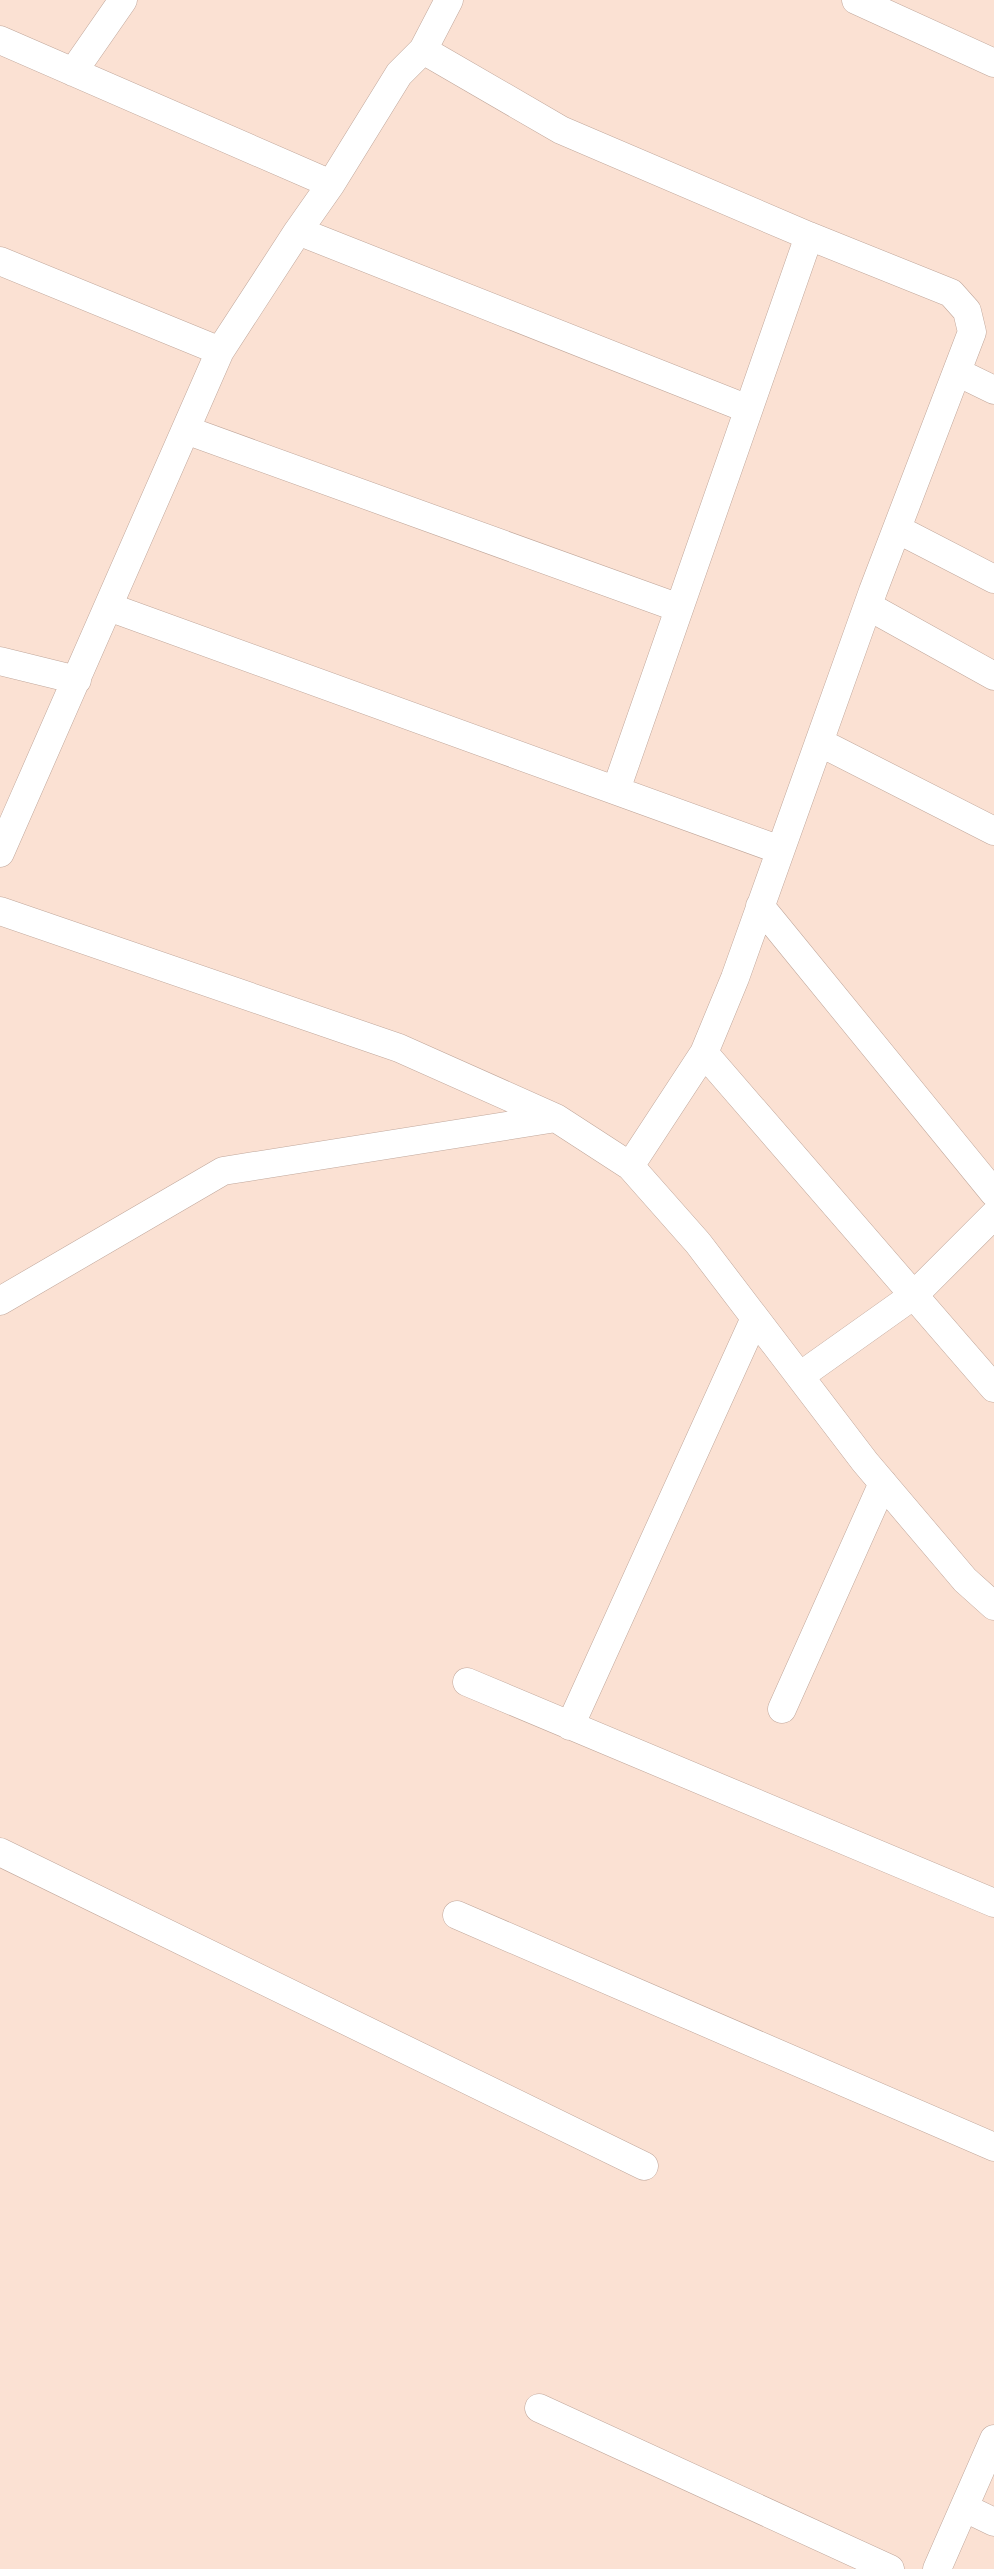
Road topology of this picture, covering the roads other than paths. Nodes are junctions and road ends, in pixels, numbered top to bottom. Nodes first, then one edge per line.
1 (123, 0) edge
2 (449, 0) edge
3 (856, 0) edge
4 (0, 40) edge
5 (423, 50) junction
6 (994, 63) edge
7 (73, 72) junction
8 (331, 184) junction
9 (298, 231) junction
10 (808, 236) junction
11 (1, 264) edge
12 (220, 351) junction
13 (957, 372) junction
14 (994, 390) edge
15 (748, 409) junction
16 (186, 430) junction
17 (897, 529) junction
18 (994, 579) edge
19 (868, 606) junction
20 (109, 607) junction
21 (679, 608) junction
22 (0, 661) edge
23 (994, 676) edge
24 (77, 680) junction
25 (819, 742) junction
26 (616, 790) junction
27 (994, 831) edge
28 (780, 850) junction
29 (0, 853) edge
30 (760, 906) junction
31 (0, 911) edge
32 (704, 1053) junction
33 (556, 1118) junction
34 (630, 1166) junction
35 (994, 1193) edge
36 (994, 1215) edge
37 (914, 1295) junction
38 (0, 1301) edge
39 (755, 1318) junction
40 (800, 1376) junction
41 (994, 1388) edge
42 (883, 1483) junction
43 (994, 1606) edge
44 (467, 1682) dead end
45 (782, 1709) dead end
46 (570, 1726) junction
47 (0, 1852) edge
48 (994, 1903) edge
49 (457, 1915) dead end
50 (994, 2147) edge
51 (644, 2166) dead end
52 (539, 2408) dead end
53 (994, 2439) edge
54 (965, 2508) junction
55 (994, 2522) edge
56 (890, 2569) edge
57 (937, 2569) edge

1 - 7 street
2 - 5 street
3 - 6 street
4 - 7 street
5 - 8 street
5 - 10 street
7 - 8 street
8 - 9 street
9 - 12 street
9 - 15 street
10 - 13 street
10 - 15 street
11 - 12 street
12 - 16 street
13 - 14 street
13 - 17 street
15 - 21 street
16 - 20 street
16 - 21 street
17 - 18 street
17 - 19 street
19 - 23 street
19 - 25 street
20 - 24 street
20 - 26 street
21 - 26 street
22 - 24 street
24 - 29 street
25 - 27 street
25 - 28 street
26 - 28 street
28 - 30 street
30 - 32 street
30 - 35 street
31 - 33 street
32 - 34 street
32 - 37 street
33 - 34 street
33 - 38 street
34 - 39 street
36 - 37 street
37 - 40 street
37 - 41 street
39 - 40 street
39 - 46 street
40 - 42 street
42 - 43 street
42 - 45 street
44 - 46 street
46 - 48 street
47 - 51 street
49 - 50 street
52 - 56 street
53 - 54 street
54 - 55 street
54 - 57 street

